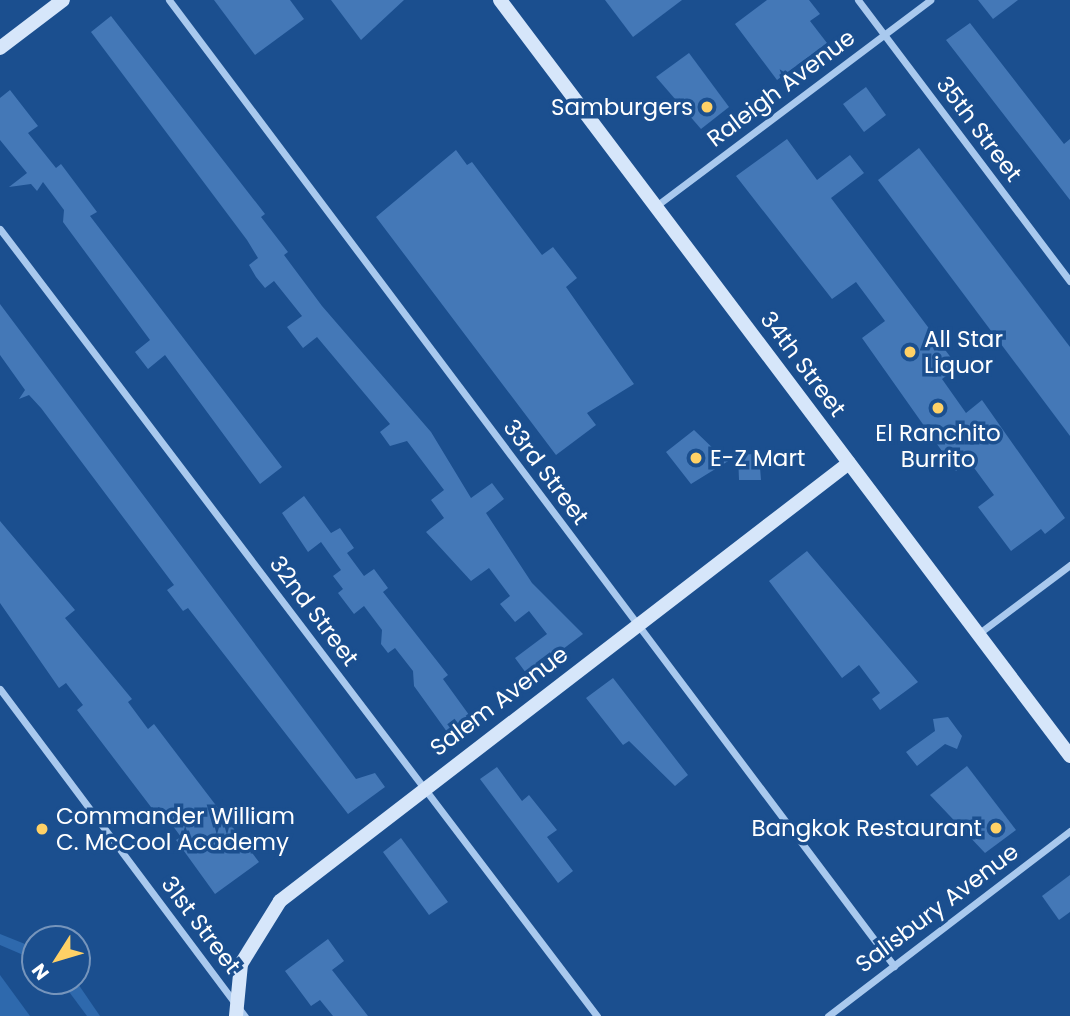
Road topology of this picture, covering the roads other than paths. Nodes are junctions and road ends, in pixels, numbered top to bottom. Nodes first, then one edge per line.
1 (63, 0) edge
2 (169, 0) edge
3 (500, 0) edge
4 (858, 0) edge
5 (930, 0) edge
6 (884, 35) junction
7 (0, 48) edge
8 (655, 207) junction
9 (0, 229) edge
10 (1070, 281) edge
11 (849, 463) junction
12 (1070, 565) edge
13 (637, 625) junction
14 (978, 634) junction
15 (0, 689) edge
16 (1070, 756) edge
17 (424, 787) junction
18 (1070, 831) edge
19 (894, 966) junction
20 (239, 1013) edge
21 (597, 1016) edge
22 (828, 1016) edge

1 - 7 main road
2 - 13 street, 33rd Street
3 - 8 main road, 34th Street
4 - 6 street, 35th Street
5 - 6 street, Raleigh Avenue
6 - 8 street, Raleigh Avenue
6 - 10 street, 35th Street
8 - 11 main road, 34th Street
9 - 17 street, 32nd Street
11 - 13 main road, Salem Avenue
11 - 14 main road, 34th Street
12 - 14 street
13 - 17 main road, Salem Avenue
13 - 19 street, 33rd Street
14 - 16 main road, 34th Street
15 - 20 street, 31st Street
17 - 20 main road, Salem Avenue
17 - 21 street, 32nd Street
18 - 19 street, Salisbury Avenue
19 - 22 street, Salisbury Avenue

